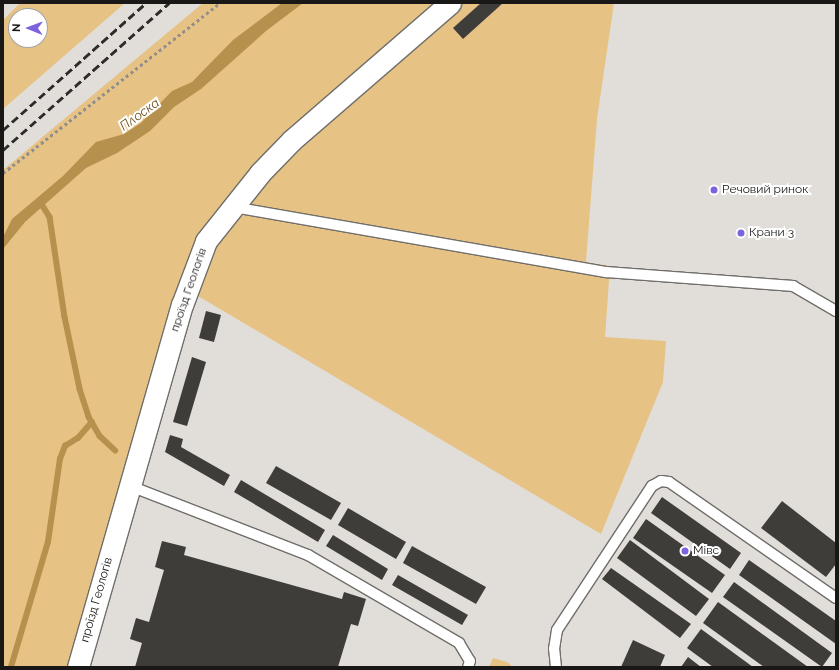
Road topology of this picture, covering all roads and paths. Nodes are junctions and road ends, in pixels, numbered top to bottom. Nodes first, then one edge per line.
1 (220, 3) edge
2 (450, 3) edge
3 (3, 173) edge
4 (234, 207) junction
5 (836, 311) edge
6 (130, 486) junction
7 (836, 598) edge
8 (78, 667) edge
9 (468, 667) edge
10 (556, 667) edge

1 - 3 path
2 - 4 street, проїзд Геологів
4 - 5 lane
4 - 6 street, проїзд Геологів
6 - 8 street, проїзд Геологів
6 - 9 lane
7 - 10 lane

